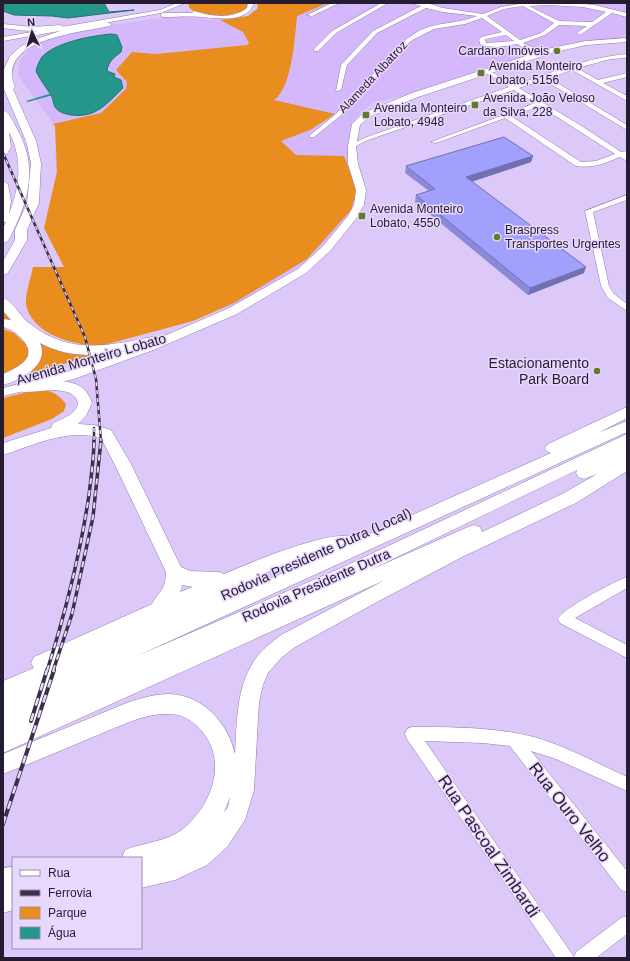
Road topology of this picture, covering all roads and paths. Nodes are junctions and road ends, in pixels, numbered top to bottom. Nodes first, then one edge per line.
1 (184, 3) edge
2 (251, 3) edge
3 (336, 3) edge
4 (385, 3) edge
5 (414, 3) edge
6 (432, 3) edge
7 (524, 5) junction
8 (426, 6) junction
9 (610, 12) junction
10 (310, 15) dead end
11 (442, 15) junction
12 (482, 15) junction
13 (627, 15) edge
14 (200, 16) junction
15 (106, 22) junction
16 (558, 23) junction
17 (592, 24) junction
18 (3, 26) edge
19 (428, 27) junction
20 (508, 33) junction
21 (580, 33) dead end
22 (4, 39) edge
23 (627, 40) edge
24 (517, 42) junction
25 (527, 48) junction
26 (316, 50) dead end
27 (550, 50) junction
28 (627, 56) edge
29 (530, 57) junction
30 (573, 68) junction
31 (488, 72) junction
32 (627, 74) edge
33 (3, 77) edge
34 (545, 78) junction
35 (598, 82) junction
36 (515, 87) junction
37 (338, 90) dead end
38 (12, 94) junction
39 (627, 99) edge
40 (541, 103) junction
41 (3, 113) edge
42 (506, 116) junction
43 (3, 126) edge
44 (627, 128) edge
45 (353, 135) junction
46 (312, 136) dead end
47 (366, 139) junction
48 (434, 142) dead end
49 (352, 146) junction
50 (3, 152) edge
51 (625, 155) edge
52 (3, 184) edge
53 (627, 197) edge
54 (3, 219) edge
55 (21, 230) junction
56 (3, 239) edge
57 (3, 256) edge
58 (3, 271) edge
59 (3, 302) edge
60 (627, 308) edge
61 (3, 324) edge
62 (178, 334) junction
63 (152, 341) junction
64 (3, 380) edge
65 (3, 383) edge
66 (24, 387) junction
67 (3, 392) edge
68 (627, 404) edge
69 (627, 412) edge
70 (627, 426) edge
71 (627, 440) edge
72 (549, 450) junction
73 (4, 451) edge
74 (627, 460) edge
75 (348, 542) junction
76 (362, 566) junction
77 (175, 572) junction
78 (231, 579) junction
79 (627, 582) edge
80 (158, 610) junction
81 (627, 652) edge
82 (3, 689) edge
83 (3, 707) edge
84 (3, 724) edge
85 (514, 740) junction
86 (3, 743) edge
87 (3, 764) edge
88 (627, 784) edge
89 (137, 857) edge
90 (142, 877) edge
91 (627, 884) edge
92 (627, 924) edge
93 (566, 958) edge
94 (582, 958) edge

1 - 14 street
1 - 15 street
2 - 14 street
3 - 10 street
4 - 26 street
5 - 8 street
6 - 8 street
7 - 9 street, Alameda Albatroz
7 - 12 street, Alameda Albatroz
7 - 16 street
8 - 11 street
8 - 37 street
9 - 13 street, Alameda Albatroz
9 - 17 street
11 - 12 street
11 - 19 street
12 - 19 street, Alameda Albatroz
12 - 20 street
14 - 15 street
15 - 18 highway
15 - 22 street
15 - 38 highway
16 - 17 street
16 - 24 street
17 - 21 street
19 - 46 street, Alameda Albatroz
20 - 24 street
20 - 24 street
23 - 27 main road, Avenida Monteiro Lobato
24 - 25 street
25 - 27 street
25 - 29 street
27 - 29 main road, Avenida Monteiro Lobato
28 - 30 street
29 - 31 main road, Avenida Monteiro Lobato
30 - 34 street
30 - 35 street
31 - 36 street
31 - 45 main road, Avenida Monteiro Lobato
32 - 35 street
33 - 38 highway
34 - 36 street
34 - 44 street
35 - 39 street
36 - 40 street
36 - 47 street
38 - 55 highway
40 - 42 street
40 - 51 street
41 - 56 highway
42 - 48 street
42 - 51 street
43 - 50 highway
45 - 47 street
45 - 49 main road, Avenida Monteiro Lobato
47 - 49 street
49 - 62 main road, Avenida Monteiro Lobato
52 - 54 highway
53 - 60 street
55 - 57 highway
55 - 58 highway
59 - 63 highway
61 - 64 highway
62 - 63 main road, Avenida Monteiro Lobato
62 - 66 main road, Avenida Monteiro Lobato
63 - 65 main road, Avenida Monteiro Lobato
66 - 67 main road, Avenida Monteiro Lobato
66 - 73 highway
68 - 72 highway
69 - 72 highway, Rodovia Presidente Dutra (Local)
70 - 83 highway, Rodovia Presidente Dutra
71 - 76 highway, Rodovia Presidente Dutra
72 - 75 highway, Rodovia Presidente Dutra (Local)
73 - 77 highway
74 - 76 highway
74 - 86 highway, Rodovia Presidente Dutra
74 - 90 highway
75 - 78 highway
75 - 82 highway, Rodovia Presidente Dutra (Local)
76 - 84 highway, Rodovia Presidente Dutra
77 - 78 highway
77 - 80 highway
78 - 80 highway
79 - 81 street
80 - 82 highway
85 - 88 street
85 - 91 street, Rua Ouro Velho
85 - 93 street, Rua Pascoal Zimbardi
87 - 89 highway
92 - 94 street

